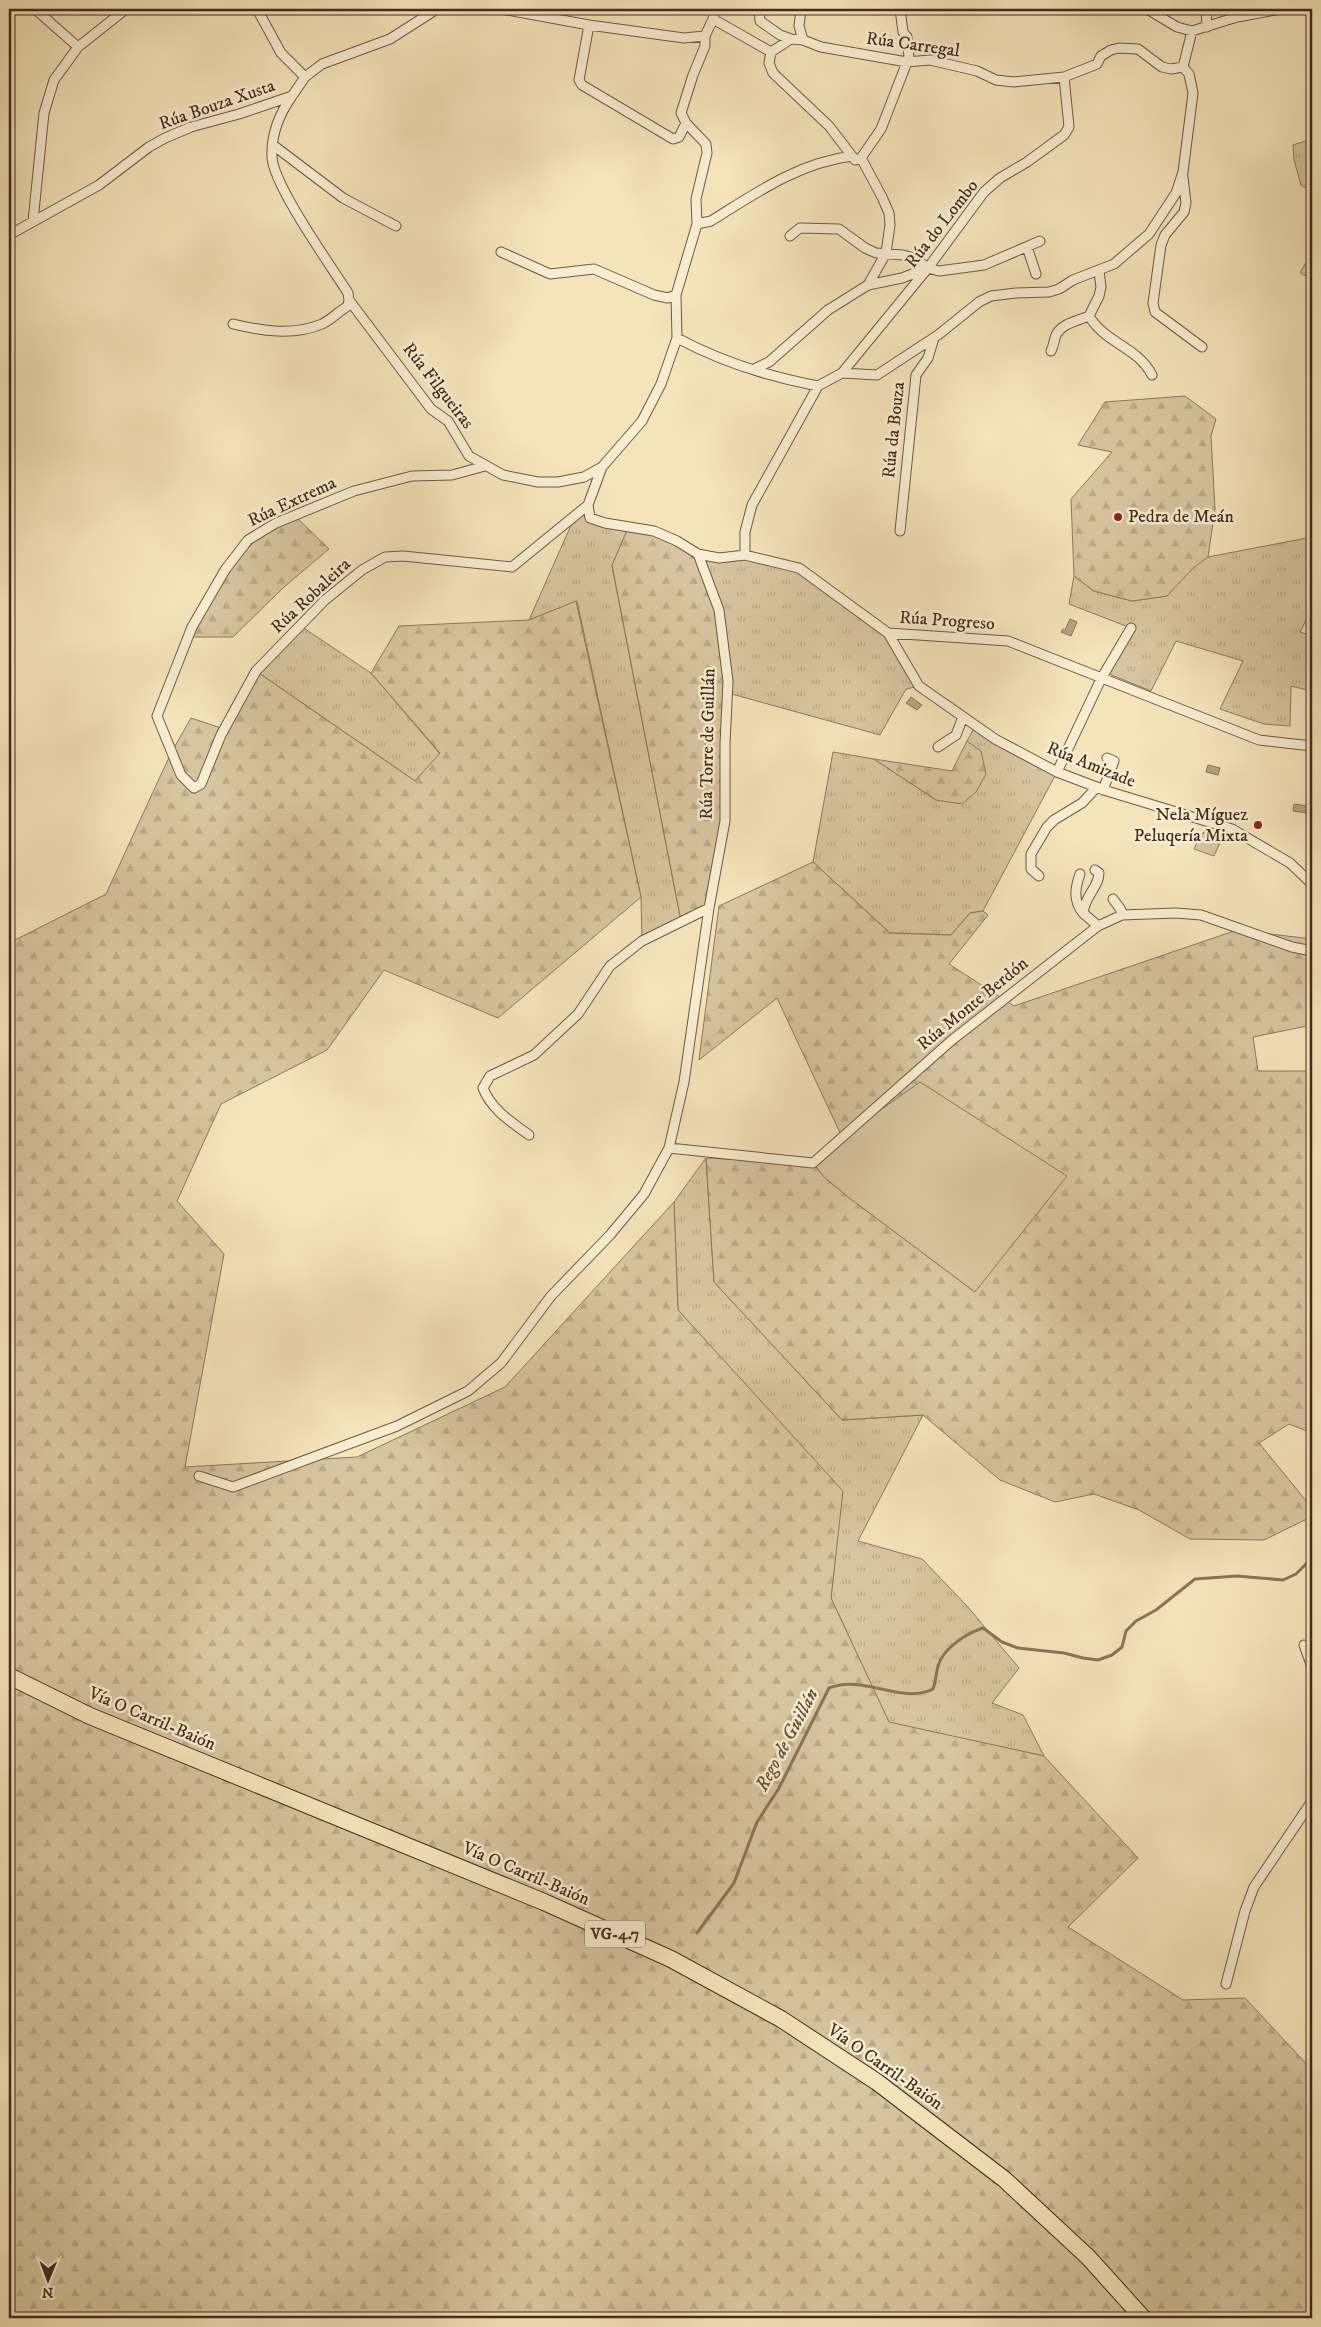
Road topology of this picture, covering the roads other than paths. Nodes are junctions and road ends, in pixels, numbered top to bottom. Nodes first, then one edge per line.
1 (35, 9) edge
2 (126, 9) edge
3 (256, 9) edge
4 (436, 9) edge
5 (501, 9) edge
6 (715, 9) edge
7 (759, 9) edge
8 (801, 9) edge
9 (900, 9) edge
10 (1147, 9) edge
11 (1206, 9) edge
12 (1281, 9) edge
13 (713, 19) junction
14 (589, 25) junction
15 (1207, 27) junction
16 (1192, 31) junction
17 (705, 36) junction
18 (791, 39) junction
19 (803, 40) junction
20 (78, 47) junction
21 (772, 52) junction
22 (907, 62) junction
23 (1183, 67) junction
24 (304, 77) junction
25 (1064, 77) junction
26 (292, 96) junction
27 (686, 123) junction
28 (273, 145) junction
29 (857, 157) junction
30 (1182, 172) junction
31 (33, 221) junction
32 (697, 224) junction
33 (396, 226) dead end
34 (1150, 234) junction
35 (9, 235) edge
36 (1166, 235) junction
37 (790, 236) dead end
38 (1040, 241) dead end
39 (1027, 247) junction
40 (501, 252) dead end
41 (886, 253) junction
42 (928, 268) junction
43 (1099, 271) junction
44 (1036, 274) dead end
45 (868, 285) junction
46 (676, 295) junction
47 (349, 300) junction
48 (1089, 316) junction
49 (233, 324) dead end
50 (677, 338) junction
51 (934, 338) junction
52 (1202, 347) dead end
53 (1051, 351) dead end
54 (756, 368) junction
55 (842, 373) junction
56 (1152, 375) dead end
57 (818, 386) junction
58 (485, 466) junction
59 (602, 467) junction
60 (588, 505) junction
61 (900, 531) dead end
62 (698, 554) junction
63 (745, 555) junction
64 (1131, 628) dead end
65 (888, 633) junction
66 (1101, 679) junction
67 (157, 716) joint
68 (963, 716) junction
69 (1312, 746) edge
70 (938, 747) dead end
71 (1107, 758) dead end
72 (1056, 772) junction
73 (1100, 789) junction
74 (1095, 870) dead end
75 (1080, 874) dead end
76 (1039, 876) dead end
77 (1312, 884) edge
78 (1113, 899) dead end
79 (710, 908) junction
80 (1083, 913) junction
81 (1122, 915) junction
82 (1098, 926) junction
83 (1312, 952) edge
84 (529, 1135) dead end
85 (669, 1148) junction
86 (199, 1476) dead end
87 (1304, 1645) dead end
88 (1312, 1667) edge
89 (9, 1676) edge
90 (1312, 1801) edge
91 (1226, 1984) dead end
92 (1143, 2318) edge

1 - 20 street
2 - 20 street
3 - 24 street
4 - 24 street, Rúa Bouza Xusta
5 - 14 street
6 - 13 street
7 - 18 street, Rúa Carregal
8 - 19 street
9 - 22 street
10 - 16 street
11 - 15 street
12 - 15 street
13 - 17 street
13 - 21 street
14 - 17 street
14 - 27 street
15 - 16 street
16 - 23 street
17 - 27 street
18 - 19 street, Rúa Carregal
18 - 21 street
19 - 22 street, Rúa Carregal
20 - 31 street
21 - 29 street
22 - 25 street, Rúa Carregal
22 - 29 street
23 - 25 street, Rúa Carregal
23 - 30 street, Rúa da Bouza
24 - 26 street, Rúa Bouza Xusta
25 - 42 street, Rúa do Lombo
26 - 28 street, Rúa Filgueiras
26 - 31 street, Rúa Bouza Xusta
27 - 32 street
28 - 33 street
28 - 47 street, Rúa Filgueiras
29 - 32 street
29 - 41 street
30 - 34 street, Rúa da Bouza
30 - 36 street
31 - 35 street, Rúa Bouza Xusta
32 - 46 street
34 - 36 street
34 - 43 street, Rúa da Bouza
36 - 52 street
37 - 41 street
38 - 39 street
39 - 42 street
39 - 44 street
40 - 46 street
41 - 42 street
41 - 45 street
42 - 45 street
42 - 55 street, Rúa do Lombo
43 - 48 street
43 - 51 street, Rúa da Bouza
45 - 54 street
46 - 50 street
47 - 49 street
47 - 58 street, Rúa Filgueiras
48 - 53 street
48 - 56 street
50 - 54 street
50 - 59 street
51 - 55 street, Rúa da Bouza
51 - 61 street, Rúa da Bouza
54 - 57 street
55 - 57 street
57 - 63 street
58 - 59 street, Rúa Filgueiras
58 - 67 street, Rúa Extrema
59 - 60 street
60 - 62 street
60 - 67 street, Rúa Robaleira
62 - 63 street
62 - 79 street, Rúa Torre de Guillán
63 - 65 street, Rúa Progreso
64 - 66 street
65 - 66 street, Rúa Progreso
65 - 68 street, Rúa Amizade
66 - 69 street, Rúa Progreso
66 - 72 street
68 - 70 street
68 - 72 street, Rúa Amizade
71 - 73 street
72 - 73 street, Rúa Amizade
73 - 76 street
73 - 77 street, Rúa Amizade
74 - 80 street
75 - 80 street
78 - 81 street
79 - 84 street
79 - 85 street, Rúa Torre de Guillán
80 - 82 street
81 - 82 street, Rúa Monte Berdón
81 - 83 street, Rúa Monte Berdón
82 - 85 street, Rúa Monte Berdón
85 - 86 street, Rúa Torre de Guillán
87 - 88 street
89 - 92 highway, Vía O Carril-Baión / VG-4.7
90 - 91 street

